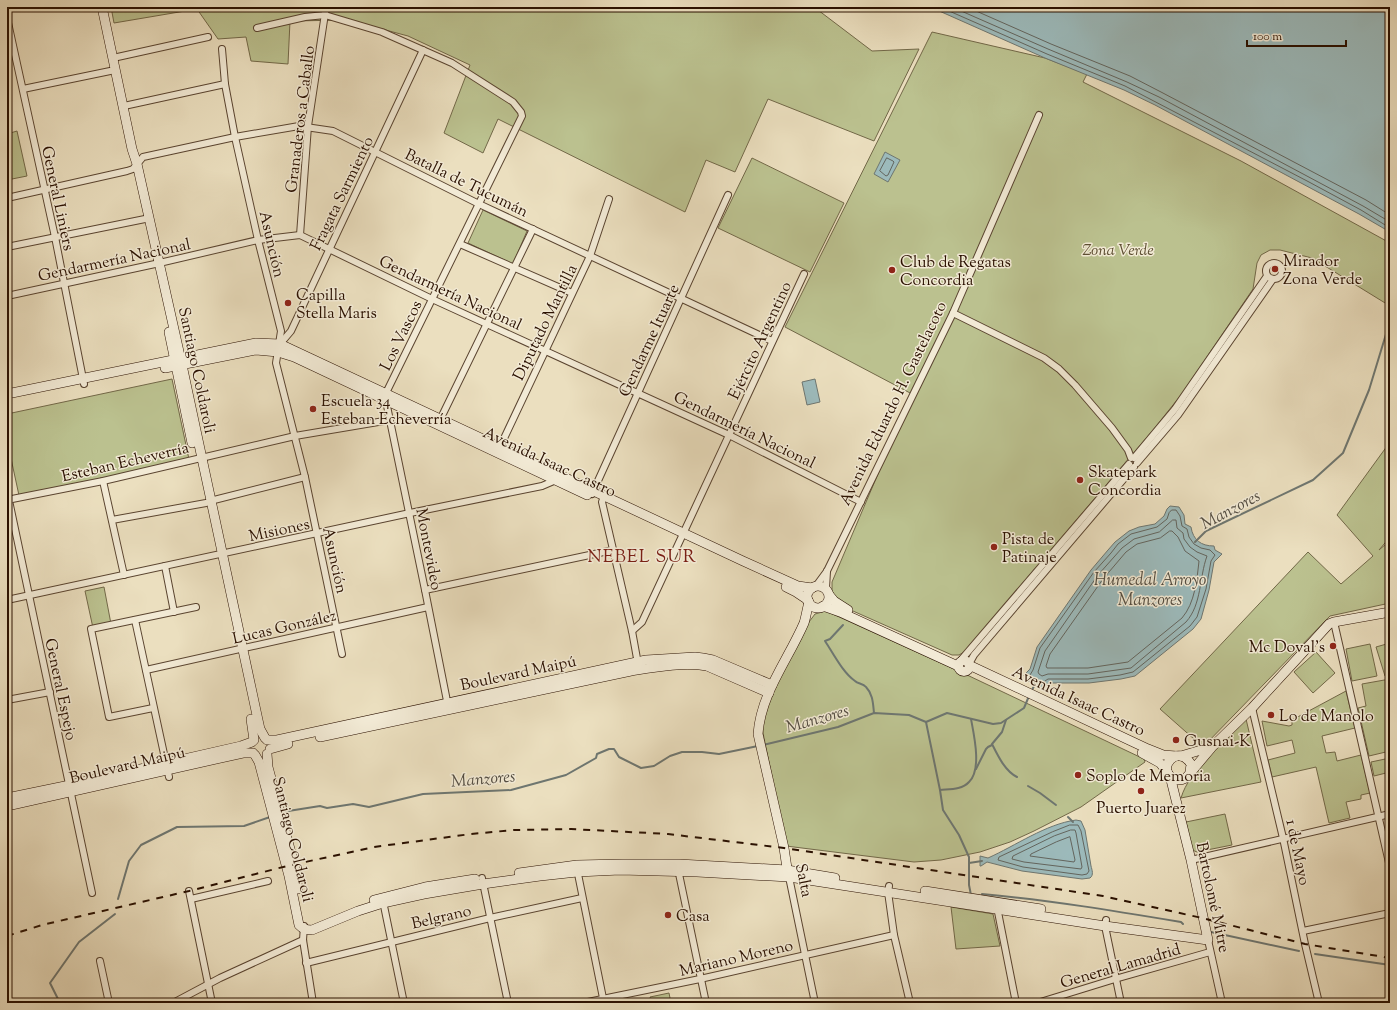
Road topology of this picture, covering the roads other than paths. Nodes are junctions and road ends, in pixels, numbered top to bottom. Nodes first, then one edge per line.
1 (97, 7) edge
2 (102, 7) edge
3 (326, 7) edge
4 (325, 15) junction
5 (7, 18) edge
6 (258, 28) dead end
7 (208, 37) dead end
8 (222, 49) dead end
9 (423, 50) junction
10 (113, 58) junction
11 (113, 70) junction
12 (225, 84) junction
13 (22, 89) junction
14 (124, 106) junction
15 (1039, 115) dead end
16 (308, 126) junction
17 (235, 137) junction
18 (376, 152) junction
19 (135, 166) junction
20 (44, 190) junction
21 (728, 195) dead end
22 (7, 198) edge
23 (609, 199) dead end
24 (479, 204) junction
25 (144, 219) junction
26 (533, 229) junction
27 (300, 235) junction
28 (55, 237) junction
29 (258, 240) junction
30 (460, 244) junction
31 (7, 247) edge
32 (329, 248) junction
33 (590, 256) junction
34 (157, 264) junction
35 (514, 267) junction
36 (804, 274) dead end
37 (1270, 278) dead end
38 (64, 283) junction
39 (572, 294) junction
40 (7, 296) edge
41 (681, 298) junction
42 (432, 299) junction
43 (953, 313) junction
44 (487, 324) junction
45 (772, 341) junction
46 (279, 348) junction
47 (544, 351) junction
48 (178, 362) junction
49 (84, 381) junction
50 (638, 392) junction
51 (7, 394) edge
52 (387, 397) junction
53 (7, 400) edge
54 (390, 420) junction
55 (439, 422) junction
56 (729, 435) junction
57 (295, 436) junction
58 (499, 450) junction
59 (199, 458) junction
60 (1133, 462) junction
61 (305, 477) junction
62 (556, 480) junction
63 (103, 481) junction
64 (7, 491) edge
65 (592, 494) junction
66 (603, 499) junction
67 (8, 500) edge
68 (210, 501) junction
69 (861, 502) junction
70 (410, 513) junction
71 (112, 520) junction
72 (317, 534) junction
73 (682, 536) junction
74 (613, 550) junction
75 (220, 554) junction
76 (165, 566) junction
77 (827, 571) junction
78 (124, 575) junction
79 (814, 587) junction
80 (425, 590) junction
81 (828, 592) junction
82 (29, 596) junction
83 (7, 600) edge
84 (808, 601) junction
85 (428, 607) junction
86 (821, 607) junction
87 (196, 608) dead end
88 (174, 612) junction
89 (1390, 612) edge
90 (135, 620) junction
91 (804, 622) junction
92 (1334, 622) junction
93 (337, 628) junction
94 (632, 631) junction
95 (240, 649) junction
96 (342, 654) dead end
97 (964, 664) junction
98 (638, 666) junction
99 (146, 670) junction
100 (771, 689) junction
101 (50, 692) junction
102 (7, 700) edge
103 (448, 707) junction
104 (153, 708) junction
105 (1252, 708) junction
106 (1060, 711) junction
107 (253, 741) junction
108 (267, 745) junction
109 (1212, 747) junction
110 (254, 754) junction
111 (1179, 756) junction
112 (167, 770) junction
113 (1169, 774) junction
114 (1188, 775) junction
115 (71, 789) junction
116 (7, 798) edge
117 (1176, 798) junction
118 (7, 806) edge
119 (277, 814) junction
120 (1390, 814) edge
121 (1378, 817) junction
122 (1283, 838) junction
123 (1191, 860) junction
124 (1390, 867) edge
125 (679, 868) junction
126 (577, 869) junction
127 (788, 874) junction
128 (268, 881) dead end
129 (482, 881) junction
130 (889, 889) junction
131 (189, 891) dead end
132 (92, 893) dead end
133 (582, 898) junction
134 (191, 899) junction
135 (382, 900) junction
136 (998, 905) junction
137 (1390, 913) edge
138 (490, 918) junction
139 (1106, 923) junction
140 (304, 927) junction
141 (1303, 931) junction
142 (894, 935) junction
143 (1207, 937) junction
144 (303, 940) junction
145 (391, 942) junction
146 (1210, 952) junction
147 (804, 955) junction
148 (100, 961) dead end
149 (306, 963) junction
150 (700, 978) junction
151 (1115, 979) junction
152 (208, 984) junction
153 (604, 1001) edge
154 (108, 1003) edge
155 (173, 1003) edge
156 (212, 1003) edge
157 (313, 1003) edge
158 (404, 1003) edge
159 (508, 1003) edge
160 (583, 1003) edge
161 (706, 1003) edge
162 (815, 1003) edge
163 (910, 1003) edge
164 (1016, 1003) edge
165 (1037, 1003) edge
166 (1121, 1003) edge
167 (1222, 1003) edge
168 (1319, 1003) edge

1 - 11 main road
2 - 10 main road, Santiago Coldaroli
3 - 4 street, Granaderos a Caballo
4 - 6 street
4 - 9 street
4 - 16 street, Granaderos a Caballo
5 - 13 street, General Liniers
7 - 10 street
8 - 12 street, Asunción
9 - 18 street, Fragata Sarmiento
9 - 24 street, Los Vascos
10 - 11 main road, Santiago Coldaroli
11 - 13 street
11 - 14 main road, Santiago Coldaroli
11 - 19 main road
12 - 14 street
12 - 17 street, Asunción
13 - 20 street, General Liniers
14 - 19 main road, Santiago Coldaroli
15 - 43 street, Avenida Eduardo H. Gastelacoto
16 - 17 street, Batalla de Tucumán
16 - 18 street, Batalla de Tucumán
16 - 27 street, Granaderos a Caballo
17 - 19 street, Batalla de Tucumán
17 - 29 street, Asunción
18 - 24 street, Batalla de Tucumán
18 - 32 street, Fragata Sarmiento
19 - 20 street, Batalla de Tucumán
19 - 25 main road, Santiago Coldaroli
19 - 34 main road, Santiago Coldaroli
20 - 22 street, Batalla de Tucumán
20 - 28 street, General Liniers
21 - 41 street, Gendarme Ituarte
23 - 33 street, Diputado Mantilla
24 - 26 street, Batalla de Tucumán
24 - 30 street, Los Vascos
25 - 28 street
25 - 34 main road, Santiago Coldaroli
26 - 33 street, Batalla de Tucumán
26 - 35 street
27 - 29 street, Gendarmería Nacional
27 - 32 street, Gendarmería Nacional
28 - 31 street
28 - 38 street, General Liniers
29 - 34 street, Gendarmería Nacional
29 - 46 street, Asunción
30 - 35 street
30 - 42 street, Los Vascos
32 - 42 street, Gendarmería Nacional
32 - 46 street, Fragata Sarmiento
33 - 39 street, Diputado Mantilla
33 - 41 street, Batalla de Tucumán
34 - 38 street, Gendarmería Nacional
34 - 48 main road, Santiago Coldaroli
35 - 39 street
35 - 44 street
36 - 45 street, Ejército Argentino
37 - 60 street
38 - 40 street, Gendarmería Nacional
38 - 49 street, General Liniers
39 - 47 street, Diputado Mantilla
41 - 45 street, Batalla de Tucumán
41 - 50 street, Gendarme Ituarte
42 - 44 street, Gendarmería Nacional
42 - 52 street, Los Vascos
43 - 60 street
43 - 69 street, Avenida Eduardo H. Gastelacoto
44 - 47 street, Gendarmería Nacional
44 - 55 street
45 - 56 street, Ejército Argentino
46 - 48 main road, Avenida Isaac Castro
46 - 52 main road, Avenida Isaac Castro
46 - 57 street, Asunción
47 - 50 street, Gendarmería Nacional
47 - 58 street, Diputado Mantilla
48 - 49 main road, Avenida Isaac Castro
48 - 59 main road, Santiago Coldaroli
49 - 51 main road
49 - 53 main road
50 - 56 street, Gendarmería Nacional
50 - 65 street, Gendarme Ituarte
52 - 54 street, Montevideo
52 - 55 main road, Avenida Isaac Castro
54 - 57 street, Esteban Echeverría
54 - 70 street, Montevideo
55 - 58 main road, Avenida Isaac Castro
56 - 69 street, Gendarmería Nacional
56 - 73 street, Ejército Argentino
57 - 59 street, Esteban Echeverría
57 - 61 street, Asunción
58 - 62 main road, Avenida Isaac Castro
58 - 65 main road, Avenida Isaac Castro
59 - 63 street, Esteban Echeverría
59 - 68 main road, Santiago Coldaroli
60 - 97 street
61 - 68 street
61 - 72 street, Asunción
62 - 65 main road, Avenida Isaac Castro
62 - 70 street, Misiones
63 - 67 street, Esteban Echeverría
63 - 71 street
64 - 67 street, General Espejo
65 - 66 main road, Avenida Isaac Castro
66 - 73 main road, Avenida Isaac Castro
66 - 74 street
67 - 82 street, General Espejo
68 - 71 street
68 - 75 main road, Santiago Coldaroli
69 - 77 street, Avenida Eduardo H. Gastelacoto
70 - 72 street, Misiones
70 - 80 street, Montevideo
71 - 78 street
72 - 75 street, Misiones
72 - 93 street, Asunción
73 - 79 main road, Avenida Isaac Castro
73 - 84 main road, Avenida Isaac Castro
73 - 94 street, Ejército Argentino
74 - 80 street
74 - 94 street
75 - 76 street, Misiones
75 - 95 main road, Santiago Coldaroli
76 - 78 street, Misiones
76 - 88 street
77 - 79 street, Avenida Eduardo H. Gastelacoto
77 - 81 street, Avenida Eduardo H. Gastelacoto
78 - 82 street, Misiones
79 - 81 main road
79 - 84 main road
80 - 85 street, Montevideo
81 - 86 main road
81 - 97 main road, Avenida Isaac Castro
82 - 83 street, Misiones
82 - 101 street, General Espejo
84 - 86 main road
84 - 91 main road
85 - 93 street, Lucas González
85 - 103 street, Montevideo
86 - 91 main road
86 - 97 main road, Avenida Isaac Castro
87 - 88 street
88 - 90 street
89 - 92 main road
90 - 99 street
90 - 104 street
91 - 100 main road
92 - 105 main road
92 - 121 street
93 - 95 street, Lucas González
93 - 96 street, Asunción
94 - 98 street
95 - 99 street, Lucas González
95 - 107 main road, Santiago Coldaroli
95 - 108 main road, Santiago Coldaroli
97 - 106 main road, Avenida Isaac Castro
98 - 100 main road, Boulevard Maipú
98 - 103 main road, Boulevard Maipú
99 - 104 street
100 - 127 main road, Salta
101 - 102 street
101 - 115 street, General Espejo
103 - 108 main road, Boulevard Maipú
104 - 112 street
105 - 109 main road
105 - 122 street, 1 de Mayo
106 - 111 main road, Avenida Isaac Castro
106 - 113 main road, Avenida Isaac Castro
107 - 108 main road
107 - 110 main road
107 - 112 main road, Boulevard Maipú
108 - 110 main road
108 - 119 main road, Santiago Coldaroli
109 - 111 main road
109 - 114 main road
110 - 112 main road, Boulevard Maipú
110 - 119 main road, Santiago Coldaroli
111 - 113 main road
111 - 114 main road
112 - 115 main road, Boulevard Maipú
113 - 114 main road
113 - 117 main road, Bartolomé Mitre
114 - 117 main road
115 - 116 main road, Boulevard Maipú
115 - 118 main road, Boulevard Maipú
115 - 132 street, General Espejo
117 - 123 main road, Bartolomé Mitre
119 - 140 main road, Santiago Coldaroli
120 - 121 street
121 - 122 street
121 - 124 street
122 - 123 street
122 - 141 street, 1 de Mayo
123 - 143 main road, Bartolomé Mitre
125 - 126 main road
125 - 127 main road
125 - 150 street
126 - 129 main road
126 - 133 street
127 - 130 main road
127 - 147 street, Salta
128 - 134 street
129 - 135 main road
129 - 138 street
130 - 136 main road
130 - 142 street
131 - 134 street
133 - 138 street, Belgrano
133 - 153 street
134 - 152 street
135 - 140 main road
135 - 145 street
136 - 139 main road
136 - 164 street
137 - 141 street
138 - 145 street, Belgrano
138 - 159 street
139 - 143 main road
139 - 151 street
140 - 144 street, Santiago Coldaroli
141 - 168 street, 1 de Mayo
142 - 147 street, Mariano Moreno
142 - 163 street
143 - 146 street, Bartolomé Mitre
144 - 149 street, Santiago Coldaroli
144 - 152 street
145 - 149 street, Belgrano
145 - 158 street
146 - 151 street, General Lamadrid
146 - 167 street, Bartolomé Mitre
147 - 150 street, Mariano Moreno
147 - 162 street, Salta
148 - 154 street
149 - 157 street, Santiago Coldaroli
150 - 153 street, Mariano Moreno
150 - 161 street
151 - 165 street, General Lamadrid
151 - 166 street
152 - 155 street
152 - 156 street
153 - 160 street, Mariano Moreno

